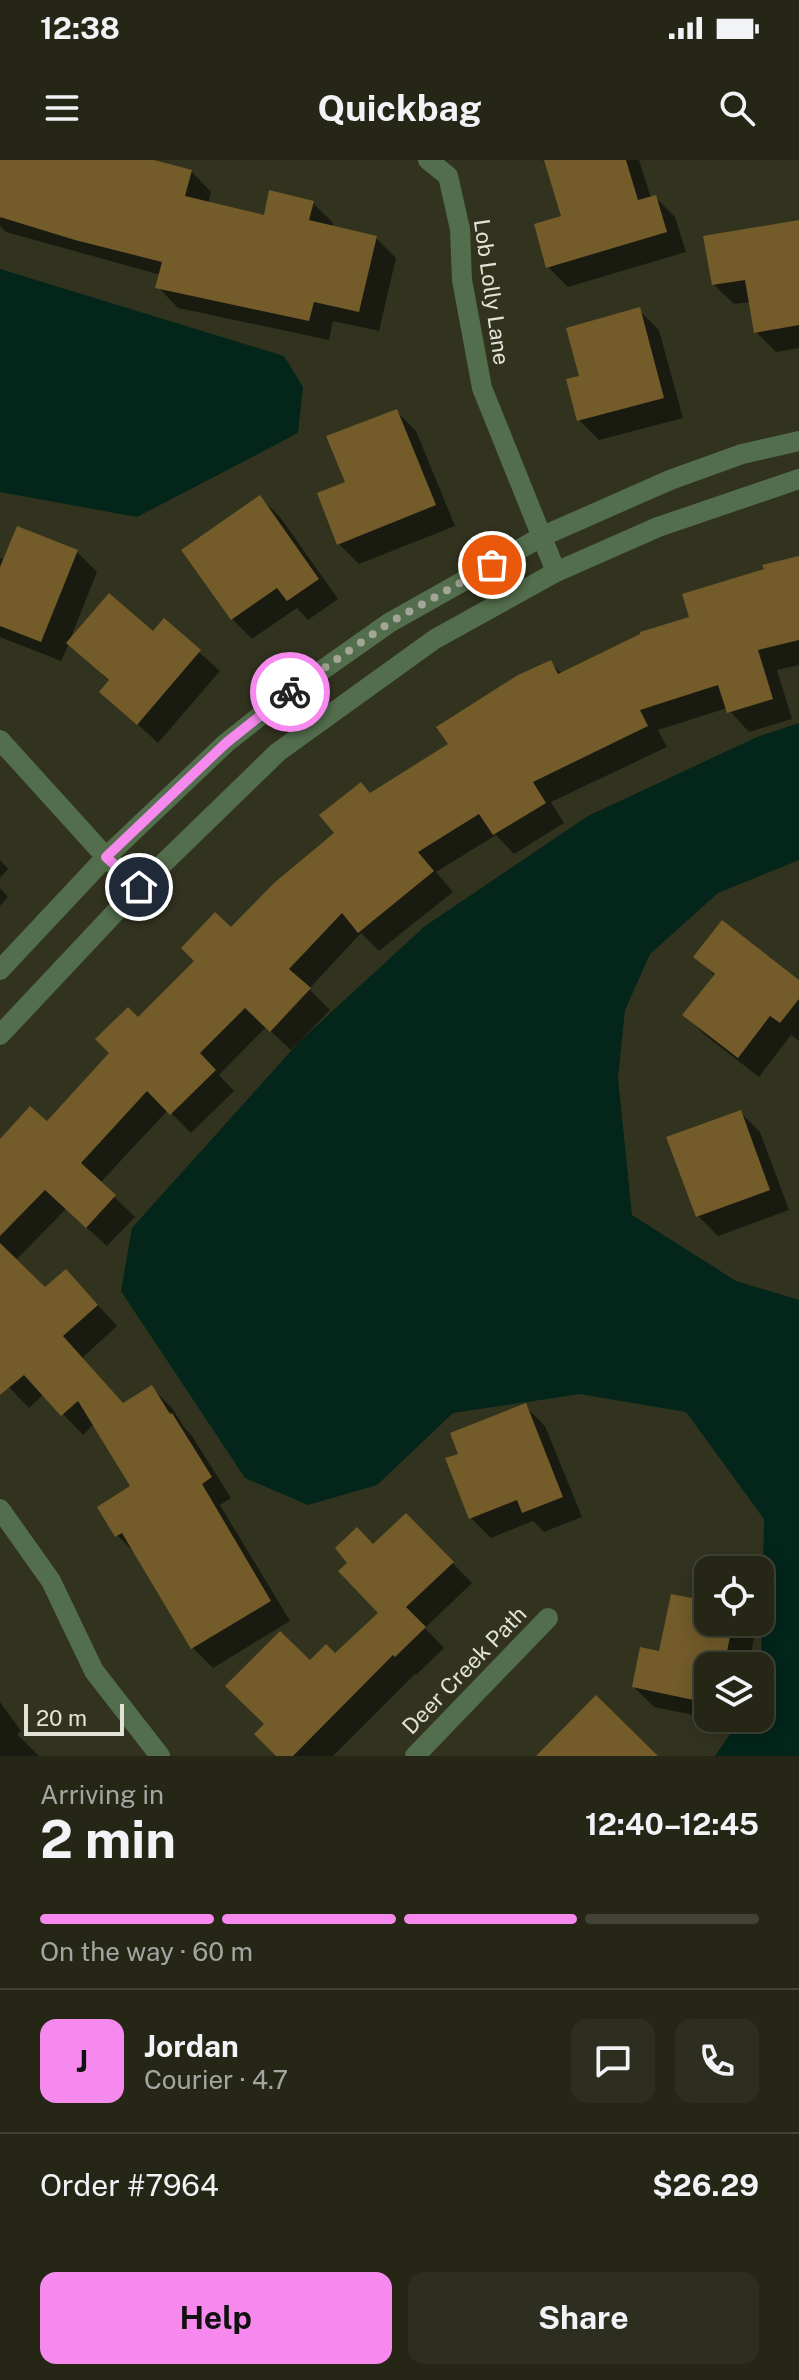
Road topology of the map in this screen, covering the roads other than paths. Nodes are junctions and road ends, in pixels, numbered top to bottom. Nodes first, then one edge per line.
1 (428, 160) edge
2 (799, 441) edge
3 (799, 479) edge
4 (543, 536) junction
5 (556, 572) junction
6 (0, 740) edge
7 (106, 857) junction
8 (139, 887) junction
9 (0, 970) edge
10 (0, 1035) edge
11 (0, 1509) edge
12 (548, 1618) dead end
13 (160, 1756) edge
14 (415, 1756) edge

1 - 4 street, Lob Lolly Lane
2 - 4 street
3 - 5 street
4 - 5 street, Lob Lolly Lane
4 - 7 street
5 - 8 street
6 - 7 street
7 - 8 street
7 - 9 street
8 - 10 street
11 - 13 street
12 - 14 street, Deer Creek Path

